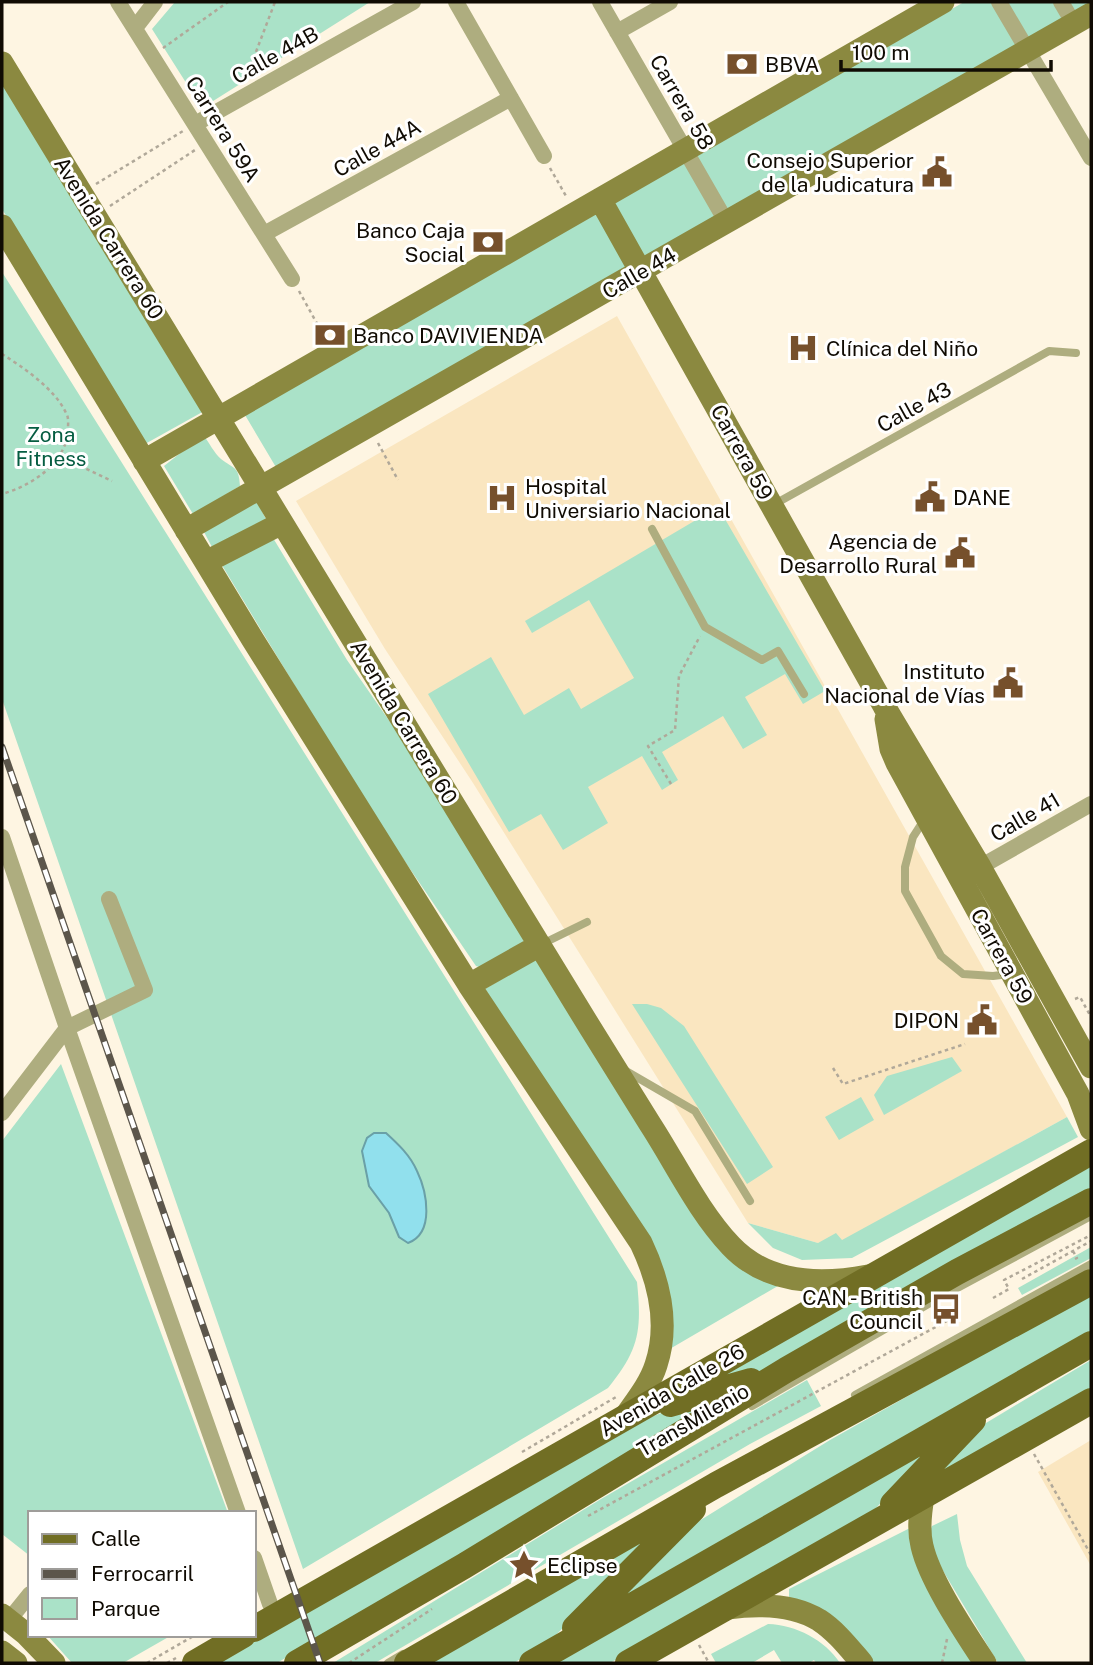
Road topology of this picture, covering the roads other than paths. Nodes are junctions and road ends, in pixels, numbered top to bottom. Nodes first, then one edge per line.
1 (118, 2) edge
2 (155, 2) edge
3 (413, 2) edge
4 (456, 2) edge
5 (600, 2) edge
6 (670, 2) edge
7 (943, 2) edge
8 (999, 2) edge
9 (1061, 2) edge
10 (1083, 19) edge
11 (135, 28) junction
12 (617, 32) junction
13 (1027, 51) junction
14 (2, 63) edge
15 (511, 98) junction
16 (195, 124) junction
17 (686, 150) junction
18 (544, 156) road end
19 (1091, 158) edge
20 (600, 199) junction
21 (727, 223) junction
22 (2, 226) edge
23 (264, 234) junction
24 (640, 271) junction
25 (292, 279) road end
26 (1076, 353) dead end
27 (220, 418) junction
28 (144, 461) junction
29 (261, 487) junction
30 (772, 506) junction
31 (282, 523) junction
32 (652, 529) dead end
33 (186, 530) junction
34 (206, 562) junction
35 (804, 694) dead end
36 (884, 706) junction
37 (1091, 804) edge
38 (926, 817) junction
39 (2, 837) edge
40 (980, 867) junction
41 (109, 899) dead end
42 (587, 922) dead end
43 (540, 946) junction
44 (1012, 974) junction
45 (469, 985) junction
46 (67, 1028) junction
47 (612, 1064) junction
48 (1091, 1067) edge
49 (2, 1113) edge
50 (1091, 1129) edge
51 (1091, 1152) edge
52 (750, 1201) dead end
53 (1091, 1201) edge
54 (1091, 1216) edge
55 (1091, 1264) edge
56 (875, 1275) junction
57 (1091, 1282) edge
58 (1086, 1350) edge
59 (786, 1370) junction
60 (847, 1399) dead end
61 (994, 1399) junction
62 (1091, 1401) edge
63 (738, 1413) dead end
64 (625, 1417) junction
65 (716, 1485) junction
66 (923, 1497) junction
67 (237, 1511) edge
68 (873, 1525) junction
69 (256, 1564) edge
70 (28, 1596) edge
71 (429, 1597) dead end
72 (270, 1604) dead end
73 (727, 1608) junction
74 (5, 1617) edge
75 (256, 1628) edge
76 (438, 1634) dead end
77 (28, 1636) edge
78 (29, 1637) edge
79 (240, 1637) edge
80 (353, 1642) dead end
81 (2, 1652) edge
82 (541, 1658) edge
83 (16, 1663) edge
84 (54, 1663) edge
85 (195, 1663) edge
86 (297, 1663) edge
87 (388, 1663) edge
88 (407, 1663) edge
89 (628, 1663) edge
90 (862, 1663) edge
91 (985, 1663) edge

1 - 11 street, Carrera 59A
2 - 11 street
3 - 16 street, Calle 44B
4 - 15 street
5 - 12 street, Carrera 58
6 - 12 street
7 - 17 street
8 - 13 street
9 - 10 street
10 - 13 street, Calle 44
11 - 16 street, Carrera 59A
12 - 17 street, Carrera 58
13 - 19 street
13 - 21 street, Calle 44
14 - 27 street, Avenida Carrera 60
15 - 18 street
15 - 23 street, Calle 44A
16 - 23 street, Carrera 59A
17 - 20 street
17 - 21 street, Carrera 58
20 - 24 street, Carrera 59
20 - 27 street
21 - 24 street, Calle 44
22 - 28 street
23 - 25 street, Carrera 59A
24 - 29 street, Calle 44
24 - 30 street, Carrera 59
26 - 30 lane, Calle 43
27 - 28 street
27 - 29 street, Avenida Carrera 60
28 - 33 street
29 - 31 street, Avenida Carrera 60
29 - 33 street, Calle 44
30 - 36 street, Carrera 59
31 - 34 street
31 - 43 street, Avenida Carrera 60
32 - 35 lane
33 - 34 street
34 - 45 street
36 - 38 street, Carrera 59
36 - 40 street, Carrera 59
37 - 40 street, Calle 41
38 - 44 street, Carrera 59
38 - 44 lane
39 - 46 street
40 - 48 street, Carrera 59
41 - 46 street
42 - 43 lane
43 - 45 street
43 - 47 street, Avenida Carrera 60
44 - 50 street, Carrera 59
45 - 64 street
46 - 49 street
46 - 67 street
47 - 52 lane
47 - 56 street, Avenida Carrera 60
51 - 56 main road, Avenida Calle 26
53 - 59 main road, Avenida Calle 26
54 - 63 lane, TransMilenio
55 - 60 lane
56 - 64 main road, Avenida Calle 26
57 - 65 main road
58 - 61 main road
59 - 64 main road
59 - 86 main road, Avenida Calle 26
61 - 68 main road
61 - 82 main road
62 - 66 main road
64 - 75 main road, Avenida Calle 26
65 - 82 main road
65 - 88 main road
66 - 68 main road
66 - 91 street
68 - 73 main road
69 - 72 street
70 - 74 street
71 - 80 lane
73 - 89 main road
73 - 90 street
74 - 77 street
76 - 87 lane
78 - 84 street
79 - 85 main road
81 - 83 street

